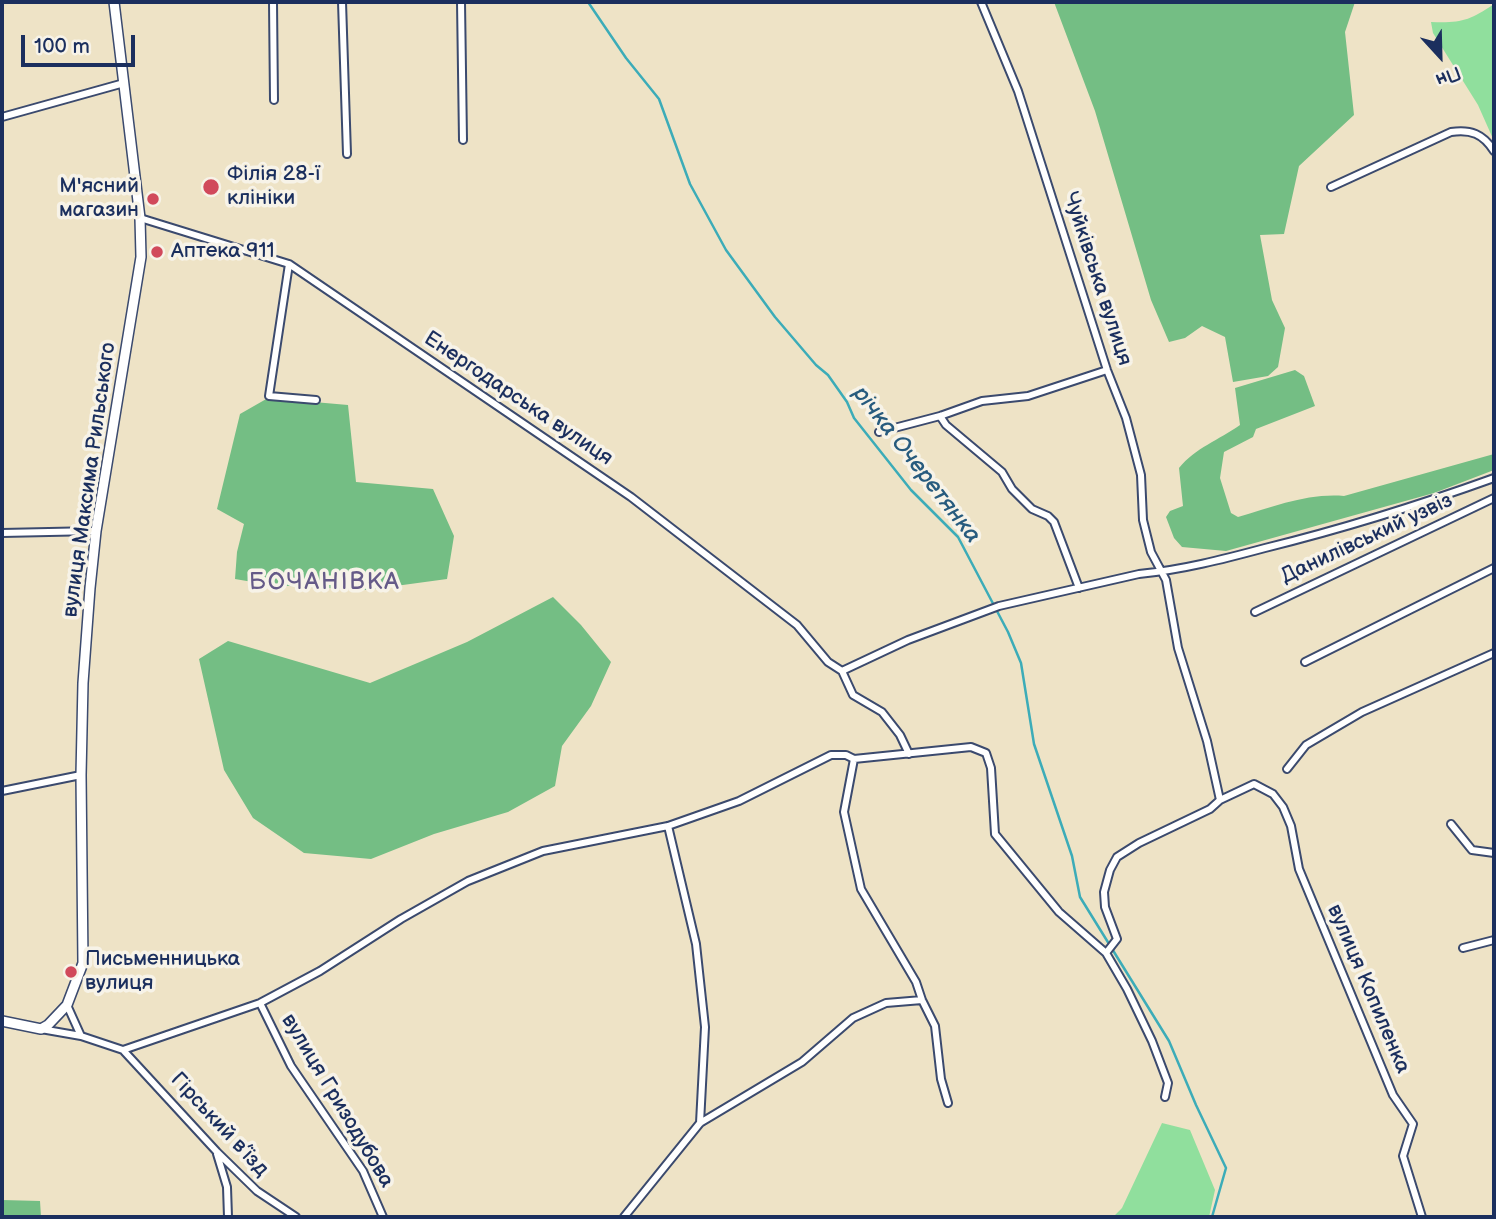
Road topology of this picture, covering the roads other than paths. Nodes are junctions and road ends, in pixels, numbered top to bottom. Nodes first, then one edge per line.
1 (114, 2) edge
2 (272, 2) edge
3 (342, 2) edge
4 (461, 2) edge
5 (981, 2) edge
6 (124, 83) junction
7 (274, 100) dead end
8 (2, 117) edge
9 (463, 140) dead end
10 (1494, 151) edge
11 (347, 155) dead end
12 (1331, 187) dead end
13 (140, 218) junction
14 (289, 264) junction
15 (1107, 370) junction
16 (316, 400) dead end
17 (940, 416) junction
18 (879, 432) dead end
19 (1494, 479) edge
20 (1494, 498) edge
21 (96, 531) junction
22 (2, 533) edge
23 (1494, 568) edge
24 (1162, 572) junction
25 (1079, 588) junction
26 (1255, 612) dead end
27 (1494, 653) edge
28 (1305, 662) dead end
29 (842, 671) junction
30 (909, 754) junction
31 (854, 760) junction
32 (1287, 769) dead end
33 (81, 775) junction
34 (2, 791) edge
35 (1220, 800) junction
36 (1451, 824) dead end
37 (668, 826) junction
38 (1494, 853) edge
39 (1494, 940) edge
40 (1463, 948) dead end
41 (1105, 953) junction
42 (922, 1000) junction
43 (260, 1003) junction
44 (67, 1005) junction
45 (2, 1021) edge
46 (41, 1029) junction
47 (81, 1036) junction
48 (123, 1050) junction
49 (1165, 1097) dead end
50 (948, 1103) dead end
51 (700, 1123) junction
52 (217, 1152) junction
53 (228, 1217) edge
54 (296, 1217) edge
55 (383, 1217) edge
56 (624, 1217) edge
57 (1422, 1217) edge

1 - 6 main road, вулиця Максима Рильського
2 - 7 street
3 - 11 street
4 - 9 street
5 - 15 street, Чуйківська вулиця
6 - 8 street
6 - 13 main road, вулиця Максима Рильського
10 - 12 street
13 - 14 street, Енергодарська вулиця
13 - 21 main road, вулиця Максима Рильського
14 - 16 street
14 - 29 street, Енергодарська вулиця
15 - 17 street
15 - 24 street, Чуйківська вулиця
17 - 18 street
17 - 25 street
19 - 24 street
20 - 26 street, Данилівський узвіз
21 - 22 street
21 - 33 main road, вулиця Максима Рильського
23 - 28 street
24 - 25 street
24 - 35 street
25 - 29 street
27 - 32 street
29 - 30 street, Енергодарська вулиця
30 - 31 street
30 - 41 street
31 - 37 street
31 - 42 street
33 - 34 street
33 - 44 main road, вулиця Максима Рильського
35 - 41 street
35 - 57 street, вулиця Копиленка
36 - 38 street
37 - 43 street
37 - 51 street
39 - 40 street
41 - 49 street
42 - 50 street
42 - 51 street
43 - 48 street
43 - 55 street, вулиця Гризодубова
44 - 46 main road, вулиця Максима Рильського
44 - 47 street
45 - 46 main road
46 - 47 street
47 - 48 street
48 - 52 street, Гірський в’їзд
51 - 56 street
52 - 53 street
52 - 54 street, Гірський в’їзд

